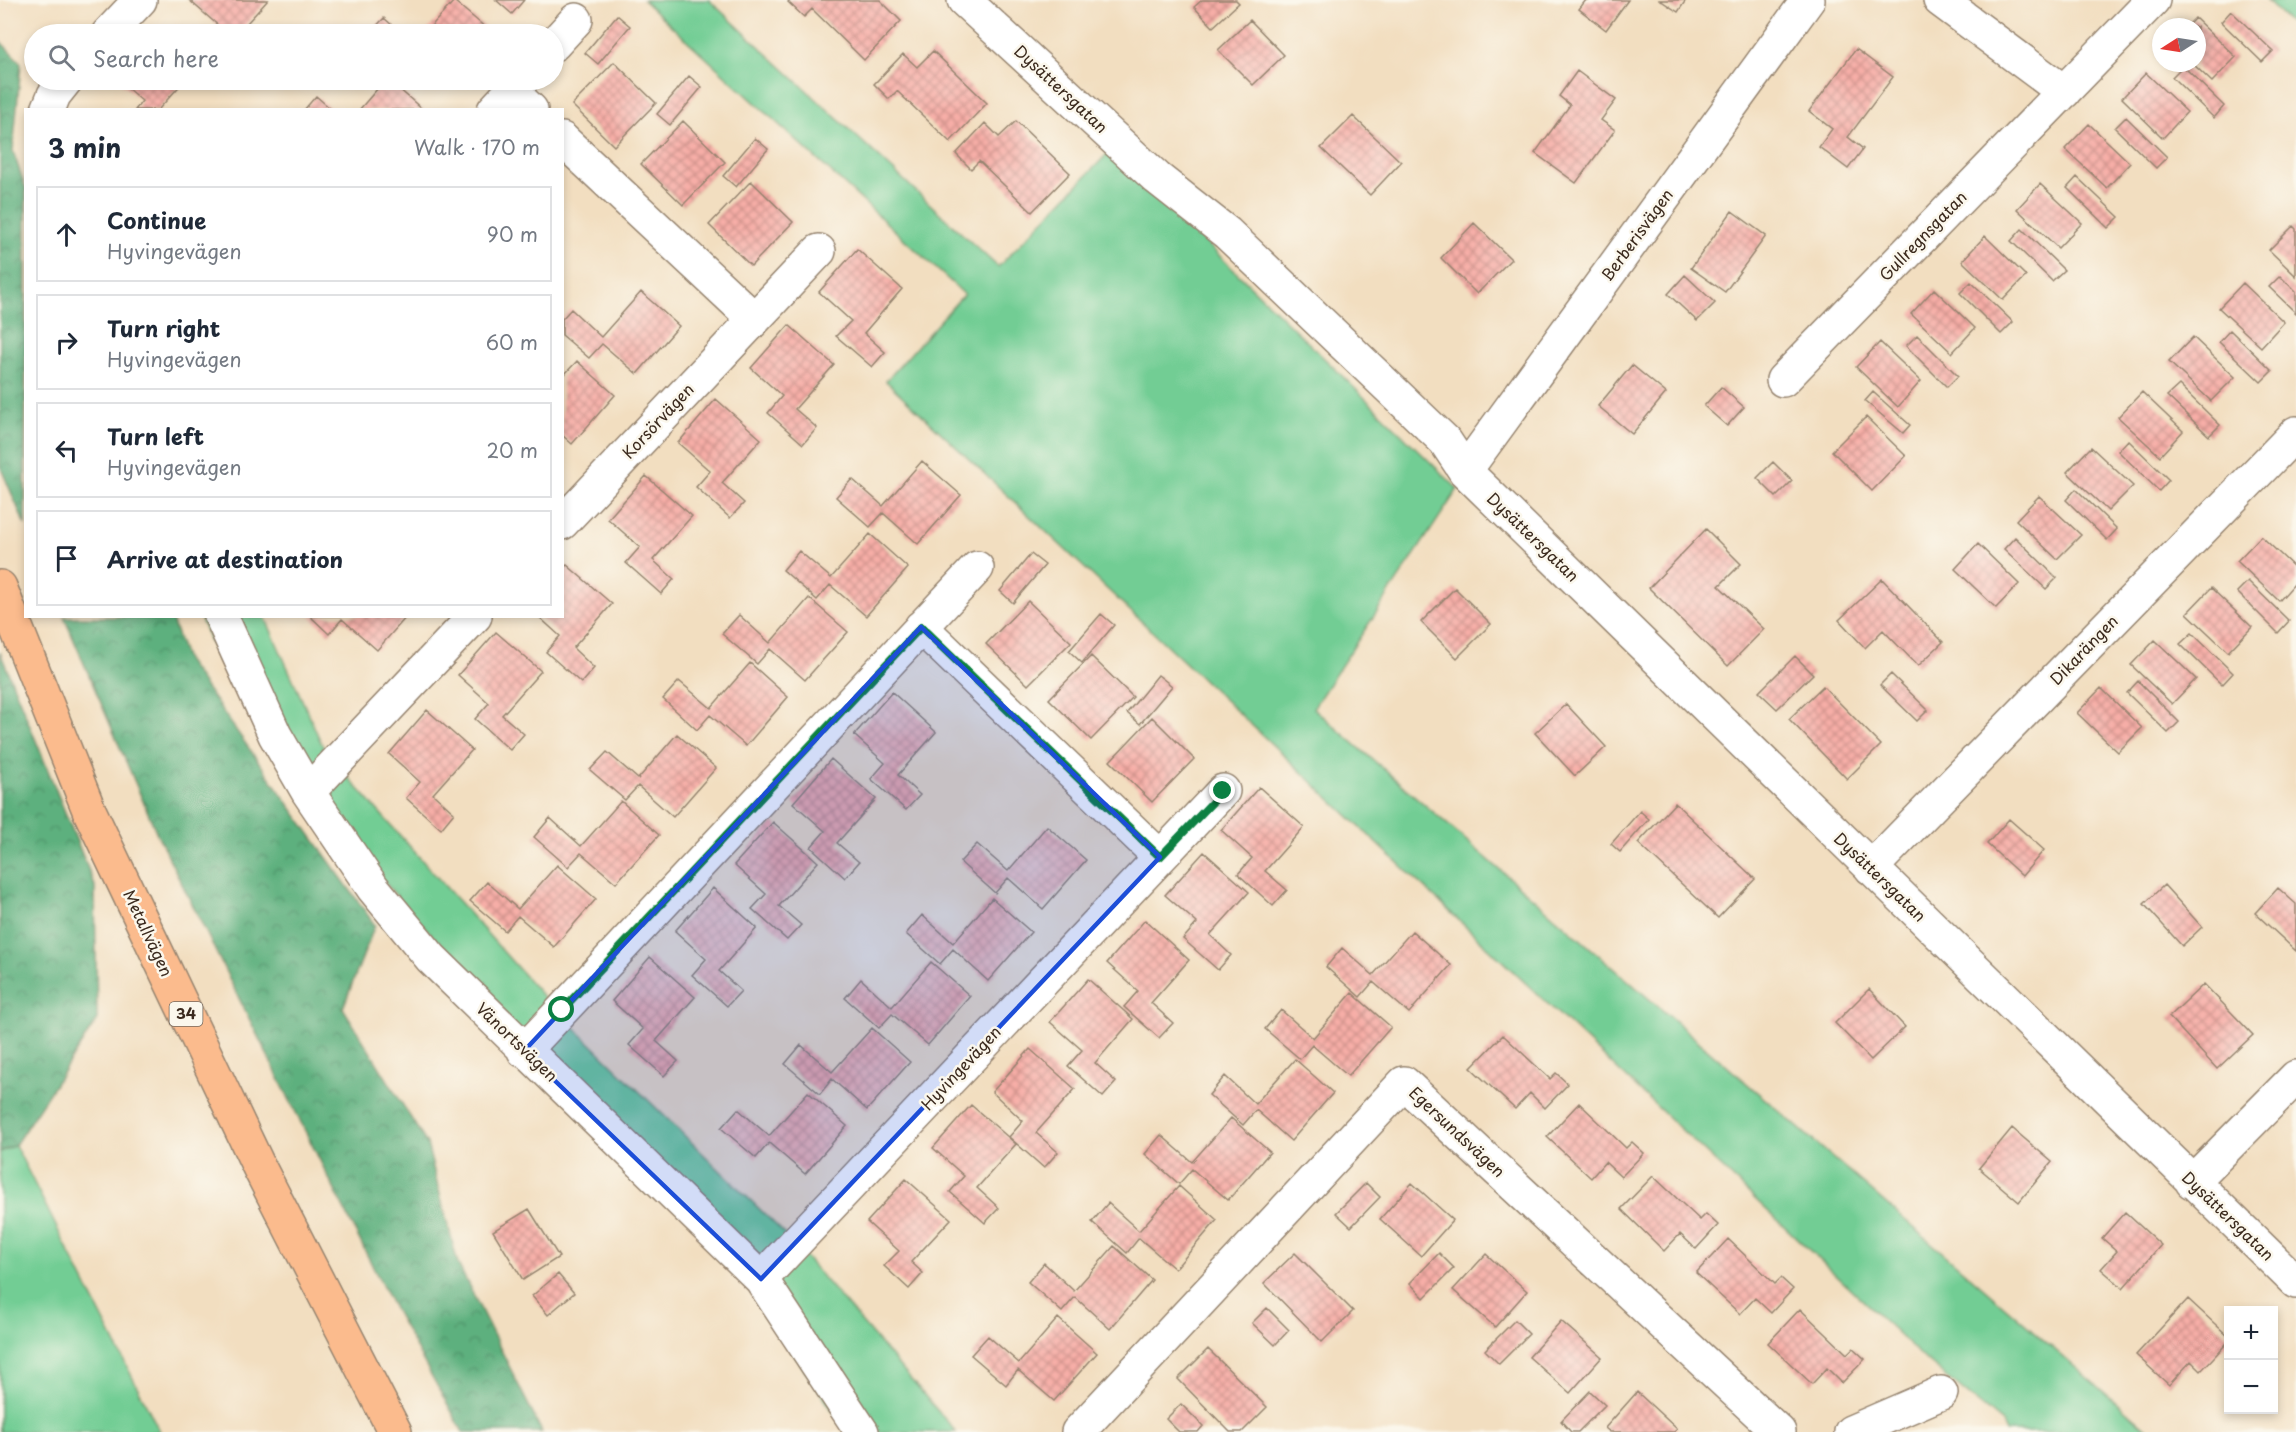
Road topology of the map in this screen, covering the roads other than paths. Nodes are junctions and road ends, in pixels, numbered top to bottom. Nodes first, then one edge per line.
1 (140, 0) edge
2 (964, 0) edge
3 (1808, 0) edge
4 (1940, 0) edge
5 (2152, 0) edge
6 (576, 20) dead end
7 (117, 24) edge
8 (564, 33) edge
9 (57, 90) edge
10 (2064, 92) junction
11 (49, 108) edge
12 (564, 141) edge
13 (819, 251) dead end
14 (754, 319) junction
15 (1783, 380) dead end
16 (2296, 433) edge
17 (1465, 471) junction
18 (564, 521) edge
19 (976, 568) dead end
20 (0, 587) edge
21 (222, 618) edge
22 (473, 618) edge
23 (921, 627) junction
24 (1223, 791) dead end
25 (308, 792) junction
26 (1160, 857) junction
27 (1871, 868) junction
28 (524, 1051) junction
29 (2296, 1077) edge
30 (2192, 1182) junction
31 (761, 1279) junction
32 (2296, 1282) edge
33 (1941, 1393) dead end
34 (394, 1432) edge
35 (862, 1432) edge
36 (1078, 1432) edge
37 (1779, 1432) edge
38 (1851, 1432) edge

1 - 7 street
2 - 17 street, Dysättersgatan
3 - 17 street, Berberisvägen
4 - 10 street
5 - 10 street, Gullregnsgatan
6 - 8 street
9 - 11 street
10 - 15 street, Gullregnsgatan
12 - 14 street
13 - 14 street, Korsörvägen
14 - 18 street, Korsörvägen
16 - 27 street, Dikarängen
17 - 27 street, Dysättersgatan
19 - 23 street
20 - 34 main road, Metallvägen / 34
21 - 25 street, Vänortsvägen
22 - 25 street
23 - 26 street
23 - 28 street
24 - 26 street, Hyvingevägen
25 - 28 street, Vänortsvägen
26 - 31 street, Hyvingevägen
27 - 30 street, Dysättersgatan
28 - 31 street, Vänortsvägen
29 - 30 street
30 - 32 street, Dysättersgatan
31 - 35 street, Vänortsvägen
33 - 38 street
36 - 37 street, Egersundsvägen

